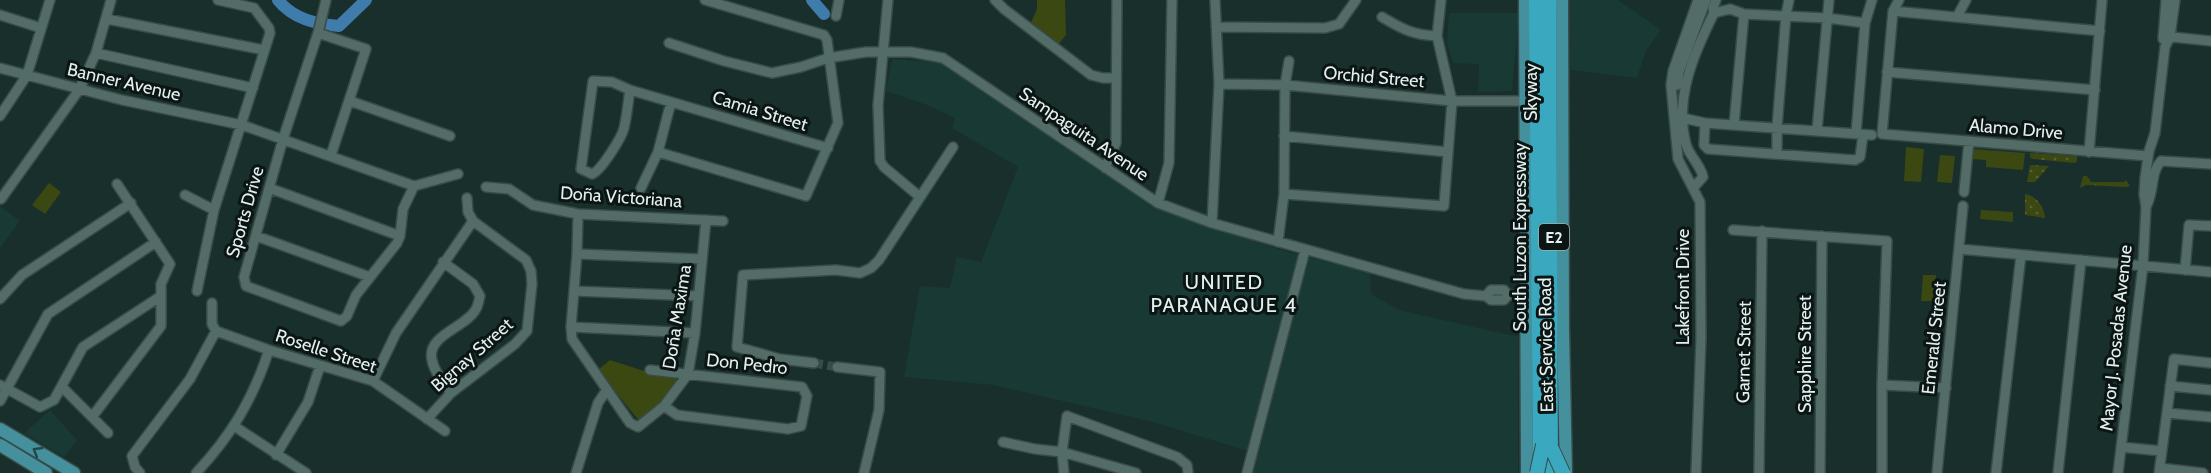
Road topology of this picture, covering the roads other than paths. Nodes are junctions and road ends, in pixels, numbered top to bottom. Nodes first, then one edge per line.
1 (50, 0) edge
2 (111, 0) edge
3 (218, 0) edge
4 (326, 0) edge
5 (705, 0) edge
6 (839, 0) edge
7 (888, 0) edge
8 (995, 0) edge
9 (1117, 0) edge
10 (1172, 0) edge
11 (1215, 0) edge
12 (1356, 0) edge
13 (1441, 0) edge
14 (1525, 0) edge
15 (1536, 0) edge
16 (1541, 0) edge
17 (1551, 0) edge
18 (1562, 0) edge
19 (1698, 0) edge
20 (1706, 0) edge
21 (1716, 0) edge
22 (1789, 0) edge
23 (1829, 0) edge
24 (1872, 0) edge
25 (1899, 0) edge
26 (1966, 0) edge
27 (2102, 0) edge
28 (2166, 0) edge
29 (2175, 0) edge
30 (1727, 4) edge
31 (1893, 10) junction
32 (1714, 13) junction
33 (1744, 14) junction
34 (0, 15) edge
35 (1786, 15) junction
36 (836, 16) dead end
37 (1382, 17) dead end
38 (1957, 17) junction
39 (107, 18) junction
40 (1827, 18) junction
41 (1865, 23) junction
42 (1216, 27) junction
43 (41, 28) junction
44 (319, 28) junction
45 (2100, 31) junction
46 (1437, 36) junction
47 (2166, 37) junction
48 (2211, 41) edge
49 (669, 43) dead end
50 (264, 50) junction
51 (883, 52) junction
52 (96, 53) junction
53 (828, 58) junction
54 (1289, 61) dead end
55 (0, 68) edge
56 (1887, 72) junction
57 (27, 75) junction
58 (1116, 78) junction
59 (1219, 84) junction
60 (1285, 85) junction
61 (254, 88) junction
62 (79, 90) junction
63 (630, 90) junction
64 (2095, 90) junction
65 (350, 101) junction
66 (1452, 101) junction
67 (1526, 101) junction
68 (671, 102) junction
69 (1674, 106) junction
70 (0, 116) edge
71 (1683, 118) junction
72 (1705, 123) junction
73 (242, 125) junction
74 (1734, 125) junction
75 (1777, 128) junction
76 (1817, 130) junction
77 (1868, 134) junction
78 (450, 136) dead end
79 (1284, 136) junction
80 (283, 139) junction
81 (1969, 141) junction
82 (953, 147) dead end
83 (828, 148) junction
84 (658, 152) junction
85 (1448, 152) junction
86 (2089, 152) junction
87 (1777, 154) junction
88 (331, 155) junction
89 (2148, 156) junction
90 (2211, 164) edge
91 (1106, 168) junction
92 (458, 174) dead end
93 (117, 184) dead end
94 (414, 186) junction
95 (486, 187) dead end
96 (269, 188) junction
97 (641, 188) dead end
98 (1693, 188) junction
99 (1964, 192) dead end
100 (1284, 194) junction
101 (185, 195) dead end
102 (920, 197) junction
103 (467, 198) dead end
104 (1, 199) edge
105 (131, 203) junction
106 (1158, 203) junction
107 (1963, 206) dead end
108 (2146, 207) junction
109 (214, 210) junction
110 (578, 214) junction
111 (706, 220) junction
112 (473, 221) junction
113 (723, 221) dead end
114 (1212, 223) junction
115 (2211, 226) edge
116 (1733, 230) dead end
117 (1762, 231) junction
118 (256, 236) junction
119 (400, 236) junction
120 (1822, 236) junction
121 (156, 242) junction
122 (1278, 242) junction
123 (1959, 249) junction
124 (1305, 250) junction
125 (577, 254) junction
126 (2021, 255) junction
127 (702, 259) junction
128 (2081, 260) junction
129 (444, 262) junction
130 (2143, 265) junction
131 (2185, 270) junction
132 (2211, 272) edge
133 (370, 278) junction
134 (197, 291) dead end
135 (574, 291) junction
136 (1526, 295) junction
137 (161, 296) junction
138 (698, 296) junction
139 (0, 299) edge
140 (213, 303) dead end
141 (571, 327) junction
142 (216, 331) junction
143 (695, 333) junction
144 (268, 350) junction
145 (814, 363) tunnel mouth
146 (2211, 363) edge
147 (320, 366) junction
148 (837, 367) tunnel mouth
149 (650, 370) dead end
150 (688, 374) junction
151 (373, 381) junction
152 (1882, 385) junction
153 (2170, 386) junction
154 (3, 387) edge
155 (62, 387) junction
156 (1946, 388) junction
157 (2211, 390) edge
158 (606, 391) junction
159 (451, 393) junction
160 (0, 401) edge
161 (664, 406) junction
162 (2167, 413) junction
163 (92, 417) junction
164 (2211, 417) edge
165 (427, 419) junction
166 (234, 426) junction
167 (0, 429) edge
168 (445, 431) dead end
169 (108, 433) dead end
170 (1003, 442) dead end
171 (0, 446) edge
172 (1547, 446) junction
173 (2121, 447) junction
174 (2162, 451) junction
175 (1062, 452) junction
176 (276, 454) junction
177 (2160, 471) edge
178 (2186, 472) edge
179 (46, 473) edge
180 (74, 473) edge
181 (140, 473) edge
182 (196, 473) edge
183 (306, 473) edge
184 (576, 473) edge
185 (864, 473) edge
186 (1064, 473) edge
187 (1136, 473) edge
188 (1188, 473) edge
189 (1193, 473) edge
190 (1247, 473) edge
191 (1527, 473) edge
192 (1540, 473) edge
193 (1553, 473) edge
194 (1564, 473) edge
195 (1696, 473) edge
196 (1759, 473) edge
197 (1820, 473) edge
198 (1882, 473) edge
199 (1936, 473) edge
200 (1996, 473) edge
201 (2058, 473) edge
202 (2118, 473) edge
203 (2203, 473) edge

1 - 43 street
2 - 39 street
3 - 50 street
4 - 44 street, Sports Drive
5 - 53 street, Camia Street
6 - 36 street
7 - 51 street
8 - 58 street
9 - 58 street
10 - 106 street
11 - 42 street
12 - 42 street
13 - 46 street
14 - 67 main road
15 - 192 highway, South Luzon Expressway / E2
16 - 172 highway, Skyway / E2
17 - 172 highway, Skyway / E2
17 - 193 highway, South Luzon Expressway / E2
18 - 194 main road, East Service Road
19 - 69 street, Lakefront Drive
20 - 69 street, Lakefront Drive
21 - 32 street
22 - 35 street
23 - 40 street
24 - 41 street
25 - 31 street
26 - 38 street
27 - 45 street
28 - 47 street, Mayor J. Posadas Avenue
29 - 47 street, Mayor J. Posadas Avenue
30 - 32 street
30 - 33 street
31 - 38 street
31 - 56 street
32 - 71 street
33 - 35 street
33 - 74 street
34 - 43 street
35 - 40 street
35 - 75 street
37 - 46 street
38 - 45 street
39 - 50 street
39 - 52 street
40 - 41 street
40 - 76 street
41 - 77 street
42 - 59 street
43 - 57 street
44 - 65 street
44 - 80 street, Sports Drive
45 - 64 street
46 - 66 street
47 - 48 street
47 - 89 street, Mayor J. Posadas Avenue
49 - 53 street, Sampaguita Avenue
50 - 61 street
51 - 53 street, Sampaguita Avenue
51 - 91 street, Sampaguita Avenue
51 - 102 street
52 - 61 street
52 - 62 street
53 - 83 street, Camia Street
54 - 60 street
55 - 57 street, Banner Avenue
56 - 64 street
56 - 77 street
57 - 62 street, Banner Avenue
57 - 70 street
58 - 91 street
59 - 60 street, Orchid Street
59 - 114 street
60 - 66 street, Orchid Street
60 - 79 street
61 - 73 street
62 - 73 street, Banner Avenue
62 - 104 street
63 - 63 street, Camia Street
63 - 68 street, Camia Street
64 - 86 street
65 - 78 street
65 - 88 street
66 - 67 street, Orchid Street
66 - 85 street
67 - 136 main road
68 - 83 street, Camia Street
68 - 84 street
69 - 98 street, Lakefront Drive
71 - 72 street, Alamo Drive
71 - 98 street
72 - 74 street, Alamo Drive
72 - 87 street
73 - 80 street, Banner Avenue
73 - 109 street
74 - 75 street, Alamo Drive
75 - 76 street, Alamo Drive
75 - 87 street
76 - 77 street, Alamo Drive
77 - 81 street, Alamo Drive
77 - 87 street
79 - 85 street
79 - 100 street
80 - 88 street, Banner Avenue
80 - 96 street, Sports Drive
81 - 86 street, Alamo Drive
81 - 99 street
82 - 102 street
83 - 84 street
84 - 97 street
85 - 100 street
86 - 89 street, Alamo Drive
88 - 94 street, Banner Avenue
89 - 108 street, Mayor J. Posadas Avenue
90 - 108 street, Mayor J. Posadas Avenue
91 - 106 street, Sampaguita Avenue
92 - 94 street
93 - 105 street
94 - 119 street, Sports Drive
95 - 110 street, Doña Victoriana
96 - 118 street, Sports Drive
96 - 119 street
98 - 195 street, Lakefront Drive
100 - 122 street
101 - 109 street
102 - 145 street
103 - 112 street
105 - 121 street
105 - 139 street
106 - 114 street, Sampaguita Avenue
107 - 123 street, Emerald Street
108 - 130 street, Mayor J. Posadas Avenue
109 - 134 street
110 - 111 street, Doña Victoriana
110 - 125 street
111 - 113 street, Doña Victoriana
111 - 127 street, Doña Maxima
112 - 129 street
112 - 159 street, Bignay Street
114 - 122 street, Sampaguita Avenue
115 - 131 street
116 - 117 street
117 - 120 street
117 - 196 street, Garnet Street
118 - 133 street
118 - 133 street, Sports Drive
119 - 133 street, Sports Drive
120 - 152 street
120 - 197 street, Sapphire Street
121 - 137 street
121 - 154 street
122 - 124 street, Sampaguita Avenue
123 - 126 street
123 - 156 street, Emerald Street
124 - 136 street, Sampaguita Avenue
124 - 190 street
125 - 127 street
125 - 135 street
126 - 128 street
126 - 200 street
127 - 138 street, Doña Maxima
128 - 130 street
128 - 201 street
129 - 151 street
129 - 159 street
130 - 131 street
130 - 173 street, Mayor J. Posadas Avenue
131 - 132 street
135 - 138 street
135 - 141 street
136 - 191 main road
137 - 155 street
137 - 163 street
138 - 143 street, Doña Maxima
140 - 142 street
141 - 143 street
141 - 158 street
142 - 144 street, Roselle Street
142 - 181 street
143 - 150 street, Doña Maxima
144 - 147 street, Roselle Street
144 - 166 street
146 - 153 street
147 - 151 street, Roselle Street
147 - 176 street
148 - 185 street
149 - 150 street, Don Pedro
150 - 161 street, Doña Maxima
150 - 161 street, Don Pedro
151 - 165 street, Roselle Street
152 - 156 street
152 - 198 street
153 - 157 street
153 - 162 street
154 - 155 street
154 - 160 street
155 - 163 street
156 - 199 street, Emerald Street
158 - 161 street, Doña Maxima
158 - 184 street
159 - 165 street, Bignay Street
162 - 164 street
162 - 174 street
163 - 169 street
165 - 168 street, Roselle Street
166 - 176 street
166 - 182 street
180 -> 167 main road
170 - 175 street
171 - 179 main road
172 - 192 highway, bridge
172 - 193 highway, Skyway / E2
172 - 194 highway, bridge
173 - 174 street
173 - 202 street, Mayor J. Posadas Avenue
174 - 177 street
175 - 186 street
175 - 187 street
175 - 188 street
176 - 183 street
177 - 178 street
178 - 203 street
188 - 189 street

